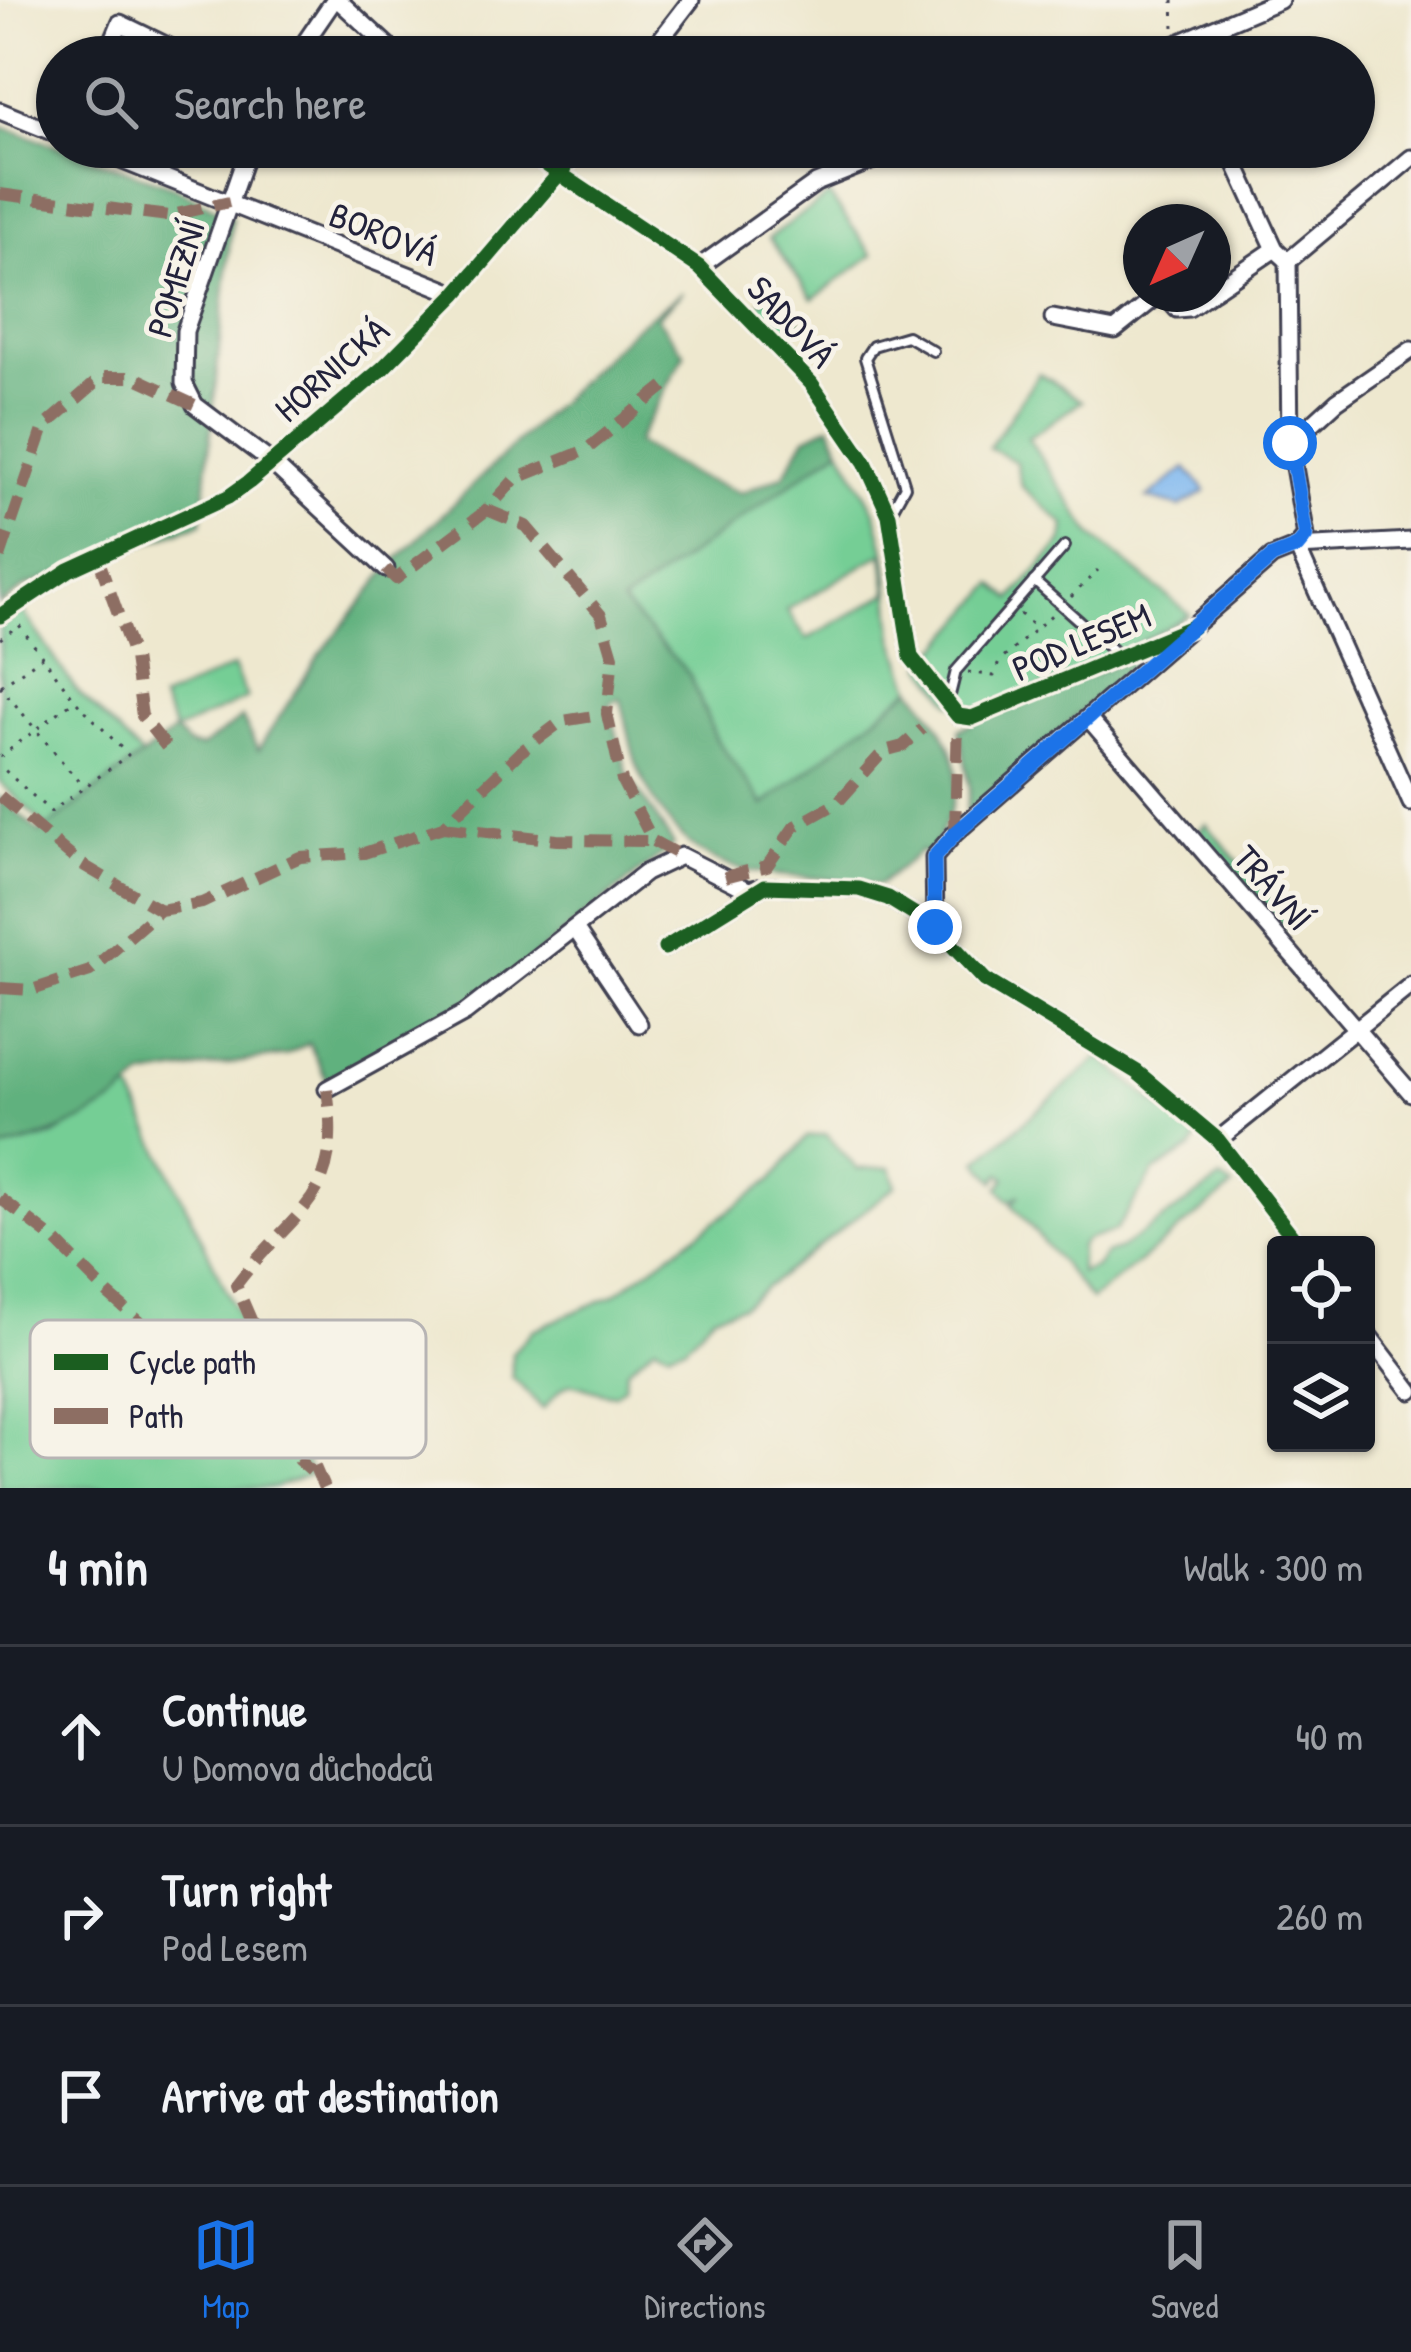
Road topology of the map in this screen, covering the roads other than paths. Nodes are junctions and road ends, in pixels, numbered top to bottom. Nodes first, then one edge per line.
1 (336, 0) edge
2 (1280, 0) edge
3 (680, 4) edge
4 (115, 36) edge
5 (147, 36) edge
6 (310, 36) edge
7 (376, 36) edge
8 (660, 36) edge
9 (1209, 36) edge
10 (0, 111) edge
11 (36, 126) edge
12 (1411, 158) edge
13 (142, 168) edge
14 (241, 168) edge
15 (548, 168) edge
16 (567, 168) edge
17 (854, 168) edge
18 (1238, 168) edge
19 (560, 177) junction
20 (229, 202) junction
21 (1281, 255) junction
22 (699, 267) junction
23 (1231, 281) edge
24 (456, 294) junction
25 (1138, 312) edge
26 (1053, 318) dead end
27 (1411, 350) edge
28 (932, 351) dead end
29 (1290, 443) junction
30 (271, 462) junction
31 (889, 514) junction
32 (1411, 541) edge
33 (1065, 546) dead end
34 (1297, 547) junction
35 (386, 569) dead end
36 (1034, 581) junction
37 (0, 616) edge
38 (1192, 627) junction
39 (1120, 657) junction
40 (948, 704) junction
41 (1090, 720) junction
42 (1411, 803) edge
43 (765, 886) junction
44 (935, 927) junction
45 (576, 930) junction
46 (665, 949) dead end
47 (1411, 985) edge
48 (639, 1024) dead end
49 (1357, 1030) junction
50 (327, 1089) dead end
51 (1411, 1093) edge
52 (1218, 1140) junction
53 (1292, 1236) edge
54 (1375, 1344) edge
55 (1411, 1391) edge

1 - 6 street
1 - 7 street
2 - 9 street
3 - 8 street
4 - 5 street
10 - 11 street
12 - 21 street
13 - 20 street, BOROVÁ
14 - 20 street, POMEZNÍ
15 - 19 street, SADOVÁ
16 - 19 street, HORNICKÁ
17 - 22 street
18 - 21 street
19 - 22 street, SADOVÁ
19 - 24 street, HORNICKÁ
20 - 24 street, BOROVÁ
20 - 30 street, POMEZNÍ
21 - 23 street
21 - 29 street
22 - 31 street, SADOVÁ
24 - 30 street, HORNICKÁ
25 - 26 street
27 - 29 street
28 - 31 lane
29 - 34 street
30 - 35 street, POMEZNÍ
30 - 37 street, HORNICKÁ
31 - 40 street, SADOVÁ
32 - 34 street, POD LESEM
33 - 36 lane
34 - 38 street, POD LESEM
34 - 42 street
36 - 39 lane
36 - 40 lane
38 - 39 street, POD LESEM
38 - 41 street, POD LESEM
39 - 40 street, POD LESEM
41 - 44 street, POD LESEM
41 - 49 street, TRÁVNÍ
43 - 44 street
43 - 45 street
43 - 46 street
44 - 52 street
45 - 48 street
45 - 50 street
47 - 49 street
49 - 51 street, TRÁVNÍ
49 - 52 street
52 - 53 street
54 - 55 street

